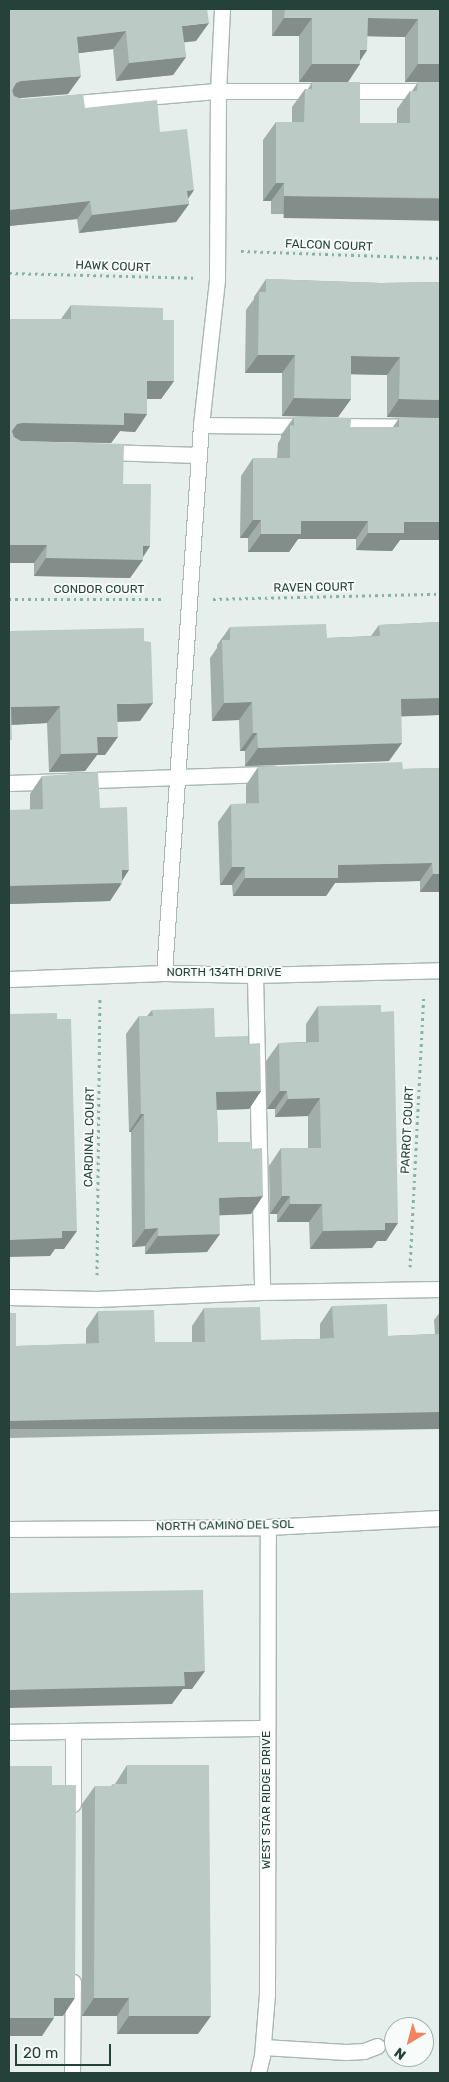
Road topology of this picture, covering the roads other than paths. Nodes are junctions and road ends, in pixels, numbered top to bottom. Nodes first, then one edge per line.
1 (222, 9) edge
2 (218, 91) junction
3 (440, 91) edge
4 (47, 105) edge
5 (201, 425) junction
6 (440, 428) edge
7 (89, 452) edge
8 (198, 455) junction
9 (284, 774) edge
10 (177, 778) junction
11 (9, 783) edge
12 (433, 970) edge
13 (164, 973) junction
14 (255, 975) junction
15 (9, 979) edge
16 (440, 1289) edge
17 (262, 1292) junction
18 (9, 1297) edge
19 (440, 1518) edge
20 (268, 1526) junction
21 (9, 1529) edge
22 (267, 1728) junction
23 (73, 1731) junction
24 (9, 1732) edge
25 (73, 1819) edge
26 (73, 1966) edge
27 (377, 2046) dead end
28 (263, 2047) junction
29 (72, 2073) edge
30 (258, 2073) edge

1 - 2 street
2 - 3 street
2 - 4 street
2 - 5 street
5 - 6 street
5 - 8 street
7 - 8 street
8 - 10 street
9 - 10 street
10 - 11 street
10 - 13 street
12 - 14 street, NORTH 134TH DRIVE
13 - 14 street, NORTH 134TH DRIVE
13 - 15 street, NORTH 134TH DRIVE
14 - 17 street
16 - 17 street
17 - 18 street
19 - 20 street, NORTH CAMINO DEL SOL
20 - 21 street, NORTH CAMINO DEL SOL
20 - 22 street, WEST STAR RIDGE DRIVE
22 - 23 street
22 - 28 street, WEST STAR RIDGE DRIVE
23 - 24 street
23 - 25 street
26 - 29 street
27 - 28 street
28 - 30 street, WEST STAR RIDGE DRIVE

